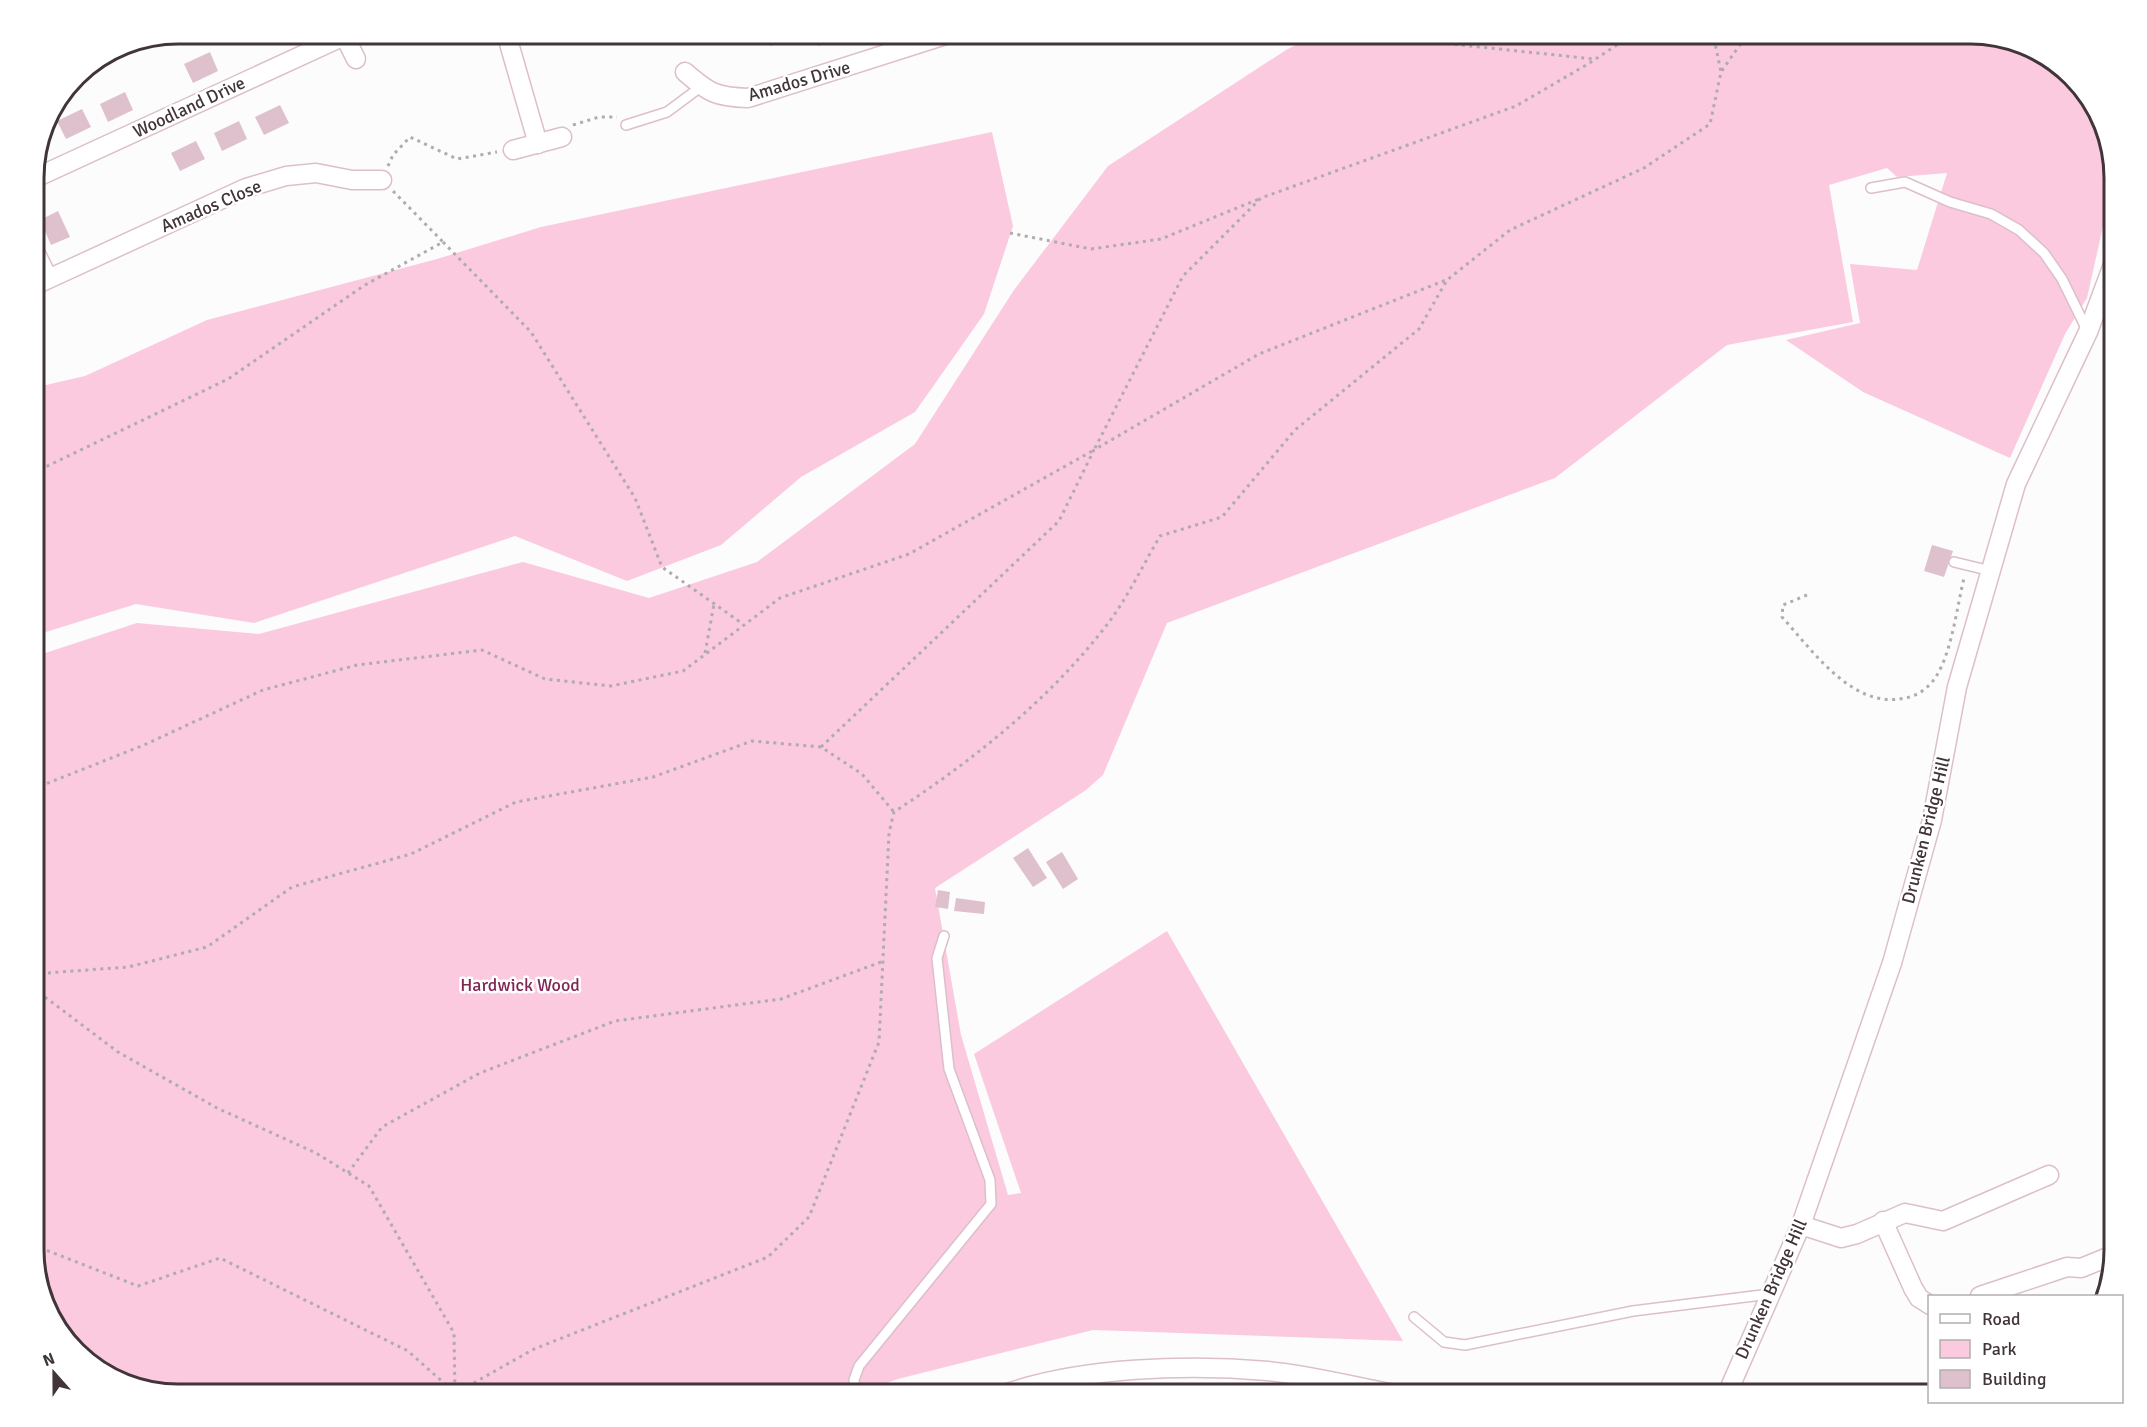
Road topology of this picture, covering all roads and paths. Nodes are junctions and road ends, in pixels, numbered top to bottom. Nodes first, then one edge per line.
1 (325, 44) edge
2 (348, 44) edge
3 (509, 44) edge
4 (917, 44) edge
5 (1451, 44) edge
6 (1618, 44) edge
7 (1715, 44) edge
8 (1740, 44) edge
9 (356, 59) dead end
10 (1596, 59) junction
11 (686, 72) dead end
12 (1721, 72) junction
13 (702, 86) junction
14 (626, 125) dead end
15 (562, 137) dead end
16 (538, 144) junction
17 (513, 150) joint
18 (44, 174) edge
19 (382, 180) junction
20 (1871, 188) dead end
21 (1261, 198) junction
22 (1010, 233) dead end
23 (443, 242) junction
24 (1447, 280) junction
25 (44, 281) edge
26 (2104, 289) edge
27 (2088, 332) junction
28 (1094, 450) junction
29 (44, 468) edge
30 (1954, 562) dead end
31 (1967, 565) junction
32 (1991, 571) junction
33 (1807, 595) dead end
34 (714, 604) junction
35 (743, 624) junction
36 (705, 654) junction
37 (821, 747) junction
38 (44, 785) edge
39 (894, 812) junction
40 (944, 936) dead end
41 (881, 962) junction
42 (44, 973) edge
43 (44, 996) edge
44 (348, 1173) junction
45 (2049, 1175) dead end
46 (1883, 1221) junction
47 (1801, 1225) junction
48 (44, 1249) edge
49 (2103, 1258) edge
50 (2003, 1293) edge
51 (1770, 1294) junction
52 (1988, 1295) edge
53 (1928, 1304) edge
54 (1414, 1317) dead end
55 (444, 1384) edge
56 (454, 1384) edge
57 (470, 1384) edge
58 (854, 1384) edge
59 (1046, 1384) edge
60 (1340, 1384) edge
61 (1730, 1384) edge

1 - 18 street, Woodland Drive
2 - 9 street, Woodland Drive
3 - 16 street
4 - 13 street, Amados Drive
5 - 10 path
6 - 10 path
7 - 12 path
8 - 12 path
10 - 21 path
11 - 13 street, Amados Drive
12 - 24 path
13 - 14 lane
15 - 16 street
16 - 17 street
17 - 19 path
19 - 23 path
19 - 25 street, Amados Close
20 - 27 lane
21 - 22 path
21 - 28 path
23 - 29 path
23 - 34 path
24 - 28 path
24 - 39 path
26 - 27 street, Drunken Bridge Hill
27 - 32 street, Drunken Bridge Hill
28 - 35 path
28 - 37 path
30 - 31 lane
31 - 32 lane
31 - 33 path
32 - 47 street, Drunken Bridge Hill
34 - 35 path
34 - 36 path
35 - 36 path
36 - 38 path
37 - 39 path
37 - 42 path
39 - 41 path
40 - 58 lane
41 - 44 path
41 - 57 path
43 - 44 path
44 - 56 path
45 - 46 street
46 - 47 street
46 - 53 street
47 - 51 street, Drunken Bridge Hill
48 - 55 path
49 - 50 street
50 - 52 street
51 - 54 lane
51 - 61 street, Drunken Bridge Hill
59 - 60 street

